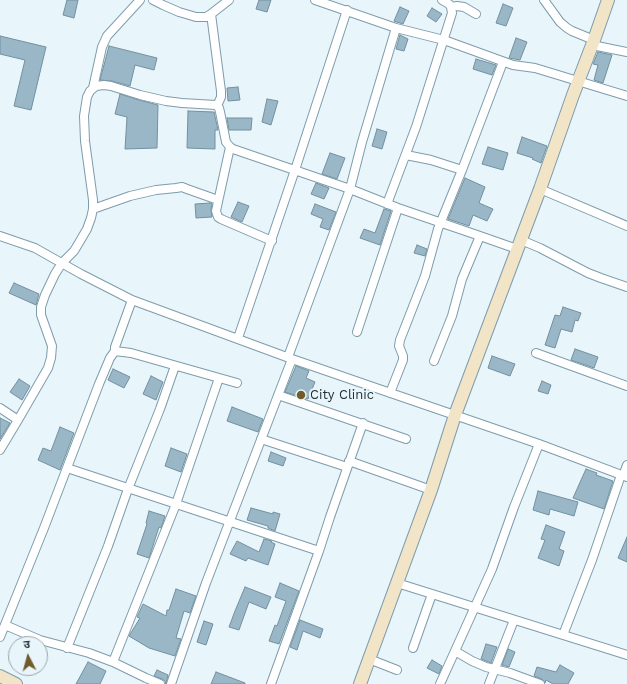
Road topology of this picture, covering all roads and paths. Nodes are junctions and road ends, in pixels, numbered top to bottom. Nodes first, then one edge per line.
1 (140, 0) edge
2 (153, 0) edge
3 (229, 0) edge
4 (315, 0) edge
5 (442, 0) edge
6 (544, 0) edge
7 (608, 0) edge
8 (451, 7) junction
9 (347, 10) junction
10 (211, 14) junction
11 (476, 14) dead end
12 (396, 28) junction
13 (444, 40) junction
14 (593, 42) junction
15 (627, 52) edge
16 (503, 62) junction
17 (578, 80) junction
18 (93, 88) junction
19 (627, 96) edge
20 (217, 106) junction
21 (230, 147) junction
22 (406, 155) junction
23 (295, 170) junction
24 (462, 170) junction
25 (350, 189) junction
26 (540, 189) junction
27 (218, 200) junction
28 (387, 204) junction
29 (398, 208) junction
30 (93, 209) junction
31 (441, 222) junction
32 (627, 226) edge
33 (0, 236) edge
34 (480, 236) junction
35 (272, 241) junction
36 (519, 245) junction
37 (62, 263) junction
38 (627, 287) edge
39 (132, 300) junction
40 (357, 332) dead end
41 (238, 338) junction
42 (115, 351) junction
43 (536, 353) dead end
44 (290, 358) junction
45 (434, 361) dead end
46 (175, 366) junction
47 (219, 378) junction
48 (237, 383) dead end
49 (627, 386) edge
50 (390, 393) junction
51 (278, 395) junction
52 (0, 408) edge
53 (455, 415) junction
54 (18, 420) junction
55 (362, 423) junction
56 (261, 439) junction
57 (406, 439) dead end
58 (539, 444) junction
59 (0, 450) edge
60 (348, 464) junction
61 (627, 465) edge
62 (67, 468) junction
63 (624, 476) edge
64 (128, 489) junction
65 (431, 490) junction
66 (176, 504) junction
67 (230, 522) junction
68 (319, 551) junction
69 (397, 583) junction
70 (432, 594) junction
71 (474, 608) junction
72 (514, 620) junction
73 (5, 625) junction
74 (563, 635) junction
75 (0, 637) edge
76 (67, 648) junction
77 (412, 648) dead end
78 (455, 651) junction
79 (627, 655) edge
80 (369, 659) junction
81 (113, 662) junction
82 (494, 669) junction
83 (397, 670) dead end
84 (0, 676) edge
85 (16, 684) edge
86 (160, 684) edge
87 (171, 684) edge
88 (271, 684) edge
89 (360, 684) edge
90 (440, 684) edge
91 (489, 684) edge
92 (540, 684) edge

1 - 18 street
2 - 10 street
3 - 10 street
4 - 9 street
5 - 8 street
6 - 14 street
7 - 14 street
8 - 11 street
8 - 13 street
9 - 12 street
9 - 23 street
10 - 20 street
12 - 13 street
12 - 25 street
13 - 16 street
13 - 22 street
14 - 15 street
14 - 17 street
16 - 17 street
16 - 24 street
17 - 19 street
17 - 26 street
18 - 20 street
18 - 30 street
20 - 21 street
21 - 23 street
21 - 27 street
22 - 24 street
22 - 28 street
23 - 25 street
23 - 35 street
24 - 31 street
25 - 28 street
25 - 44 street
26 - 32 street
26 - 36 street
27 - 30 street
27 - 35 street
28 - 29 street
29 - 31 street
29 - 40 street
30 - 37 street
31 - 34 street
31 - 50 street
33 - 37 street
34 - 36 street
34 - 45 street
35 - 41 street
36 - 38 street
36 - 53 street
37 - 39 street
37 - 54 street
39 - 41 street
39 - 42 street
41 - 44 street
42 - 46 street
42 - 62 street
43 - 49 street
44 - 50 street
44 - 51 street
46 - 47 street
46 - 64 street
47 - 48 street
47 - 66 street
50 - 53 street
51 - 55 street
51 - 56 street
52 - 54 street
53 - 58 street
53 - 65 street
54 - 59 street
55 - 57 street
55 - 60 street
56 - 60 street
56 - 67 street
58 - 63 street
58 - 71 street
60 - 65 street
60 - 68 street
61 - 63 street
62 - 64 street
62 - 73 street
63 - 74 street
64 - 66 street
64 - 76 street
65 - 69 street
66 - 67 street
66 - 81 street
67 - 68 street
67 - 87 street
68 - 88 street
69 - 70 street
69 - 80 street
70 - 71 street
70 - 77 street
71 - 72 street
71 - 78 street
72 - 74 street
72 - 82 street
73 - 75 street
73 - 76 street
74 - 79 street
76 - 81 street
78 - 82 street
78 - 90 street
80 - 83 street
80 - 89 street
81 - 86 street
82 - 91 street
82 - 92 street
84 - 85 street

